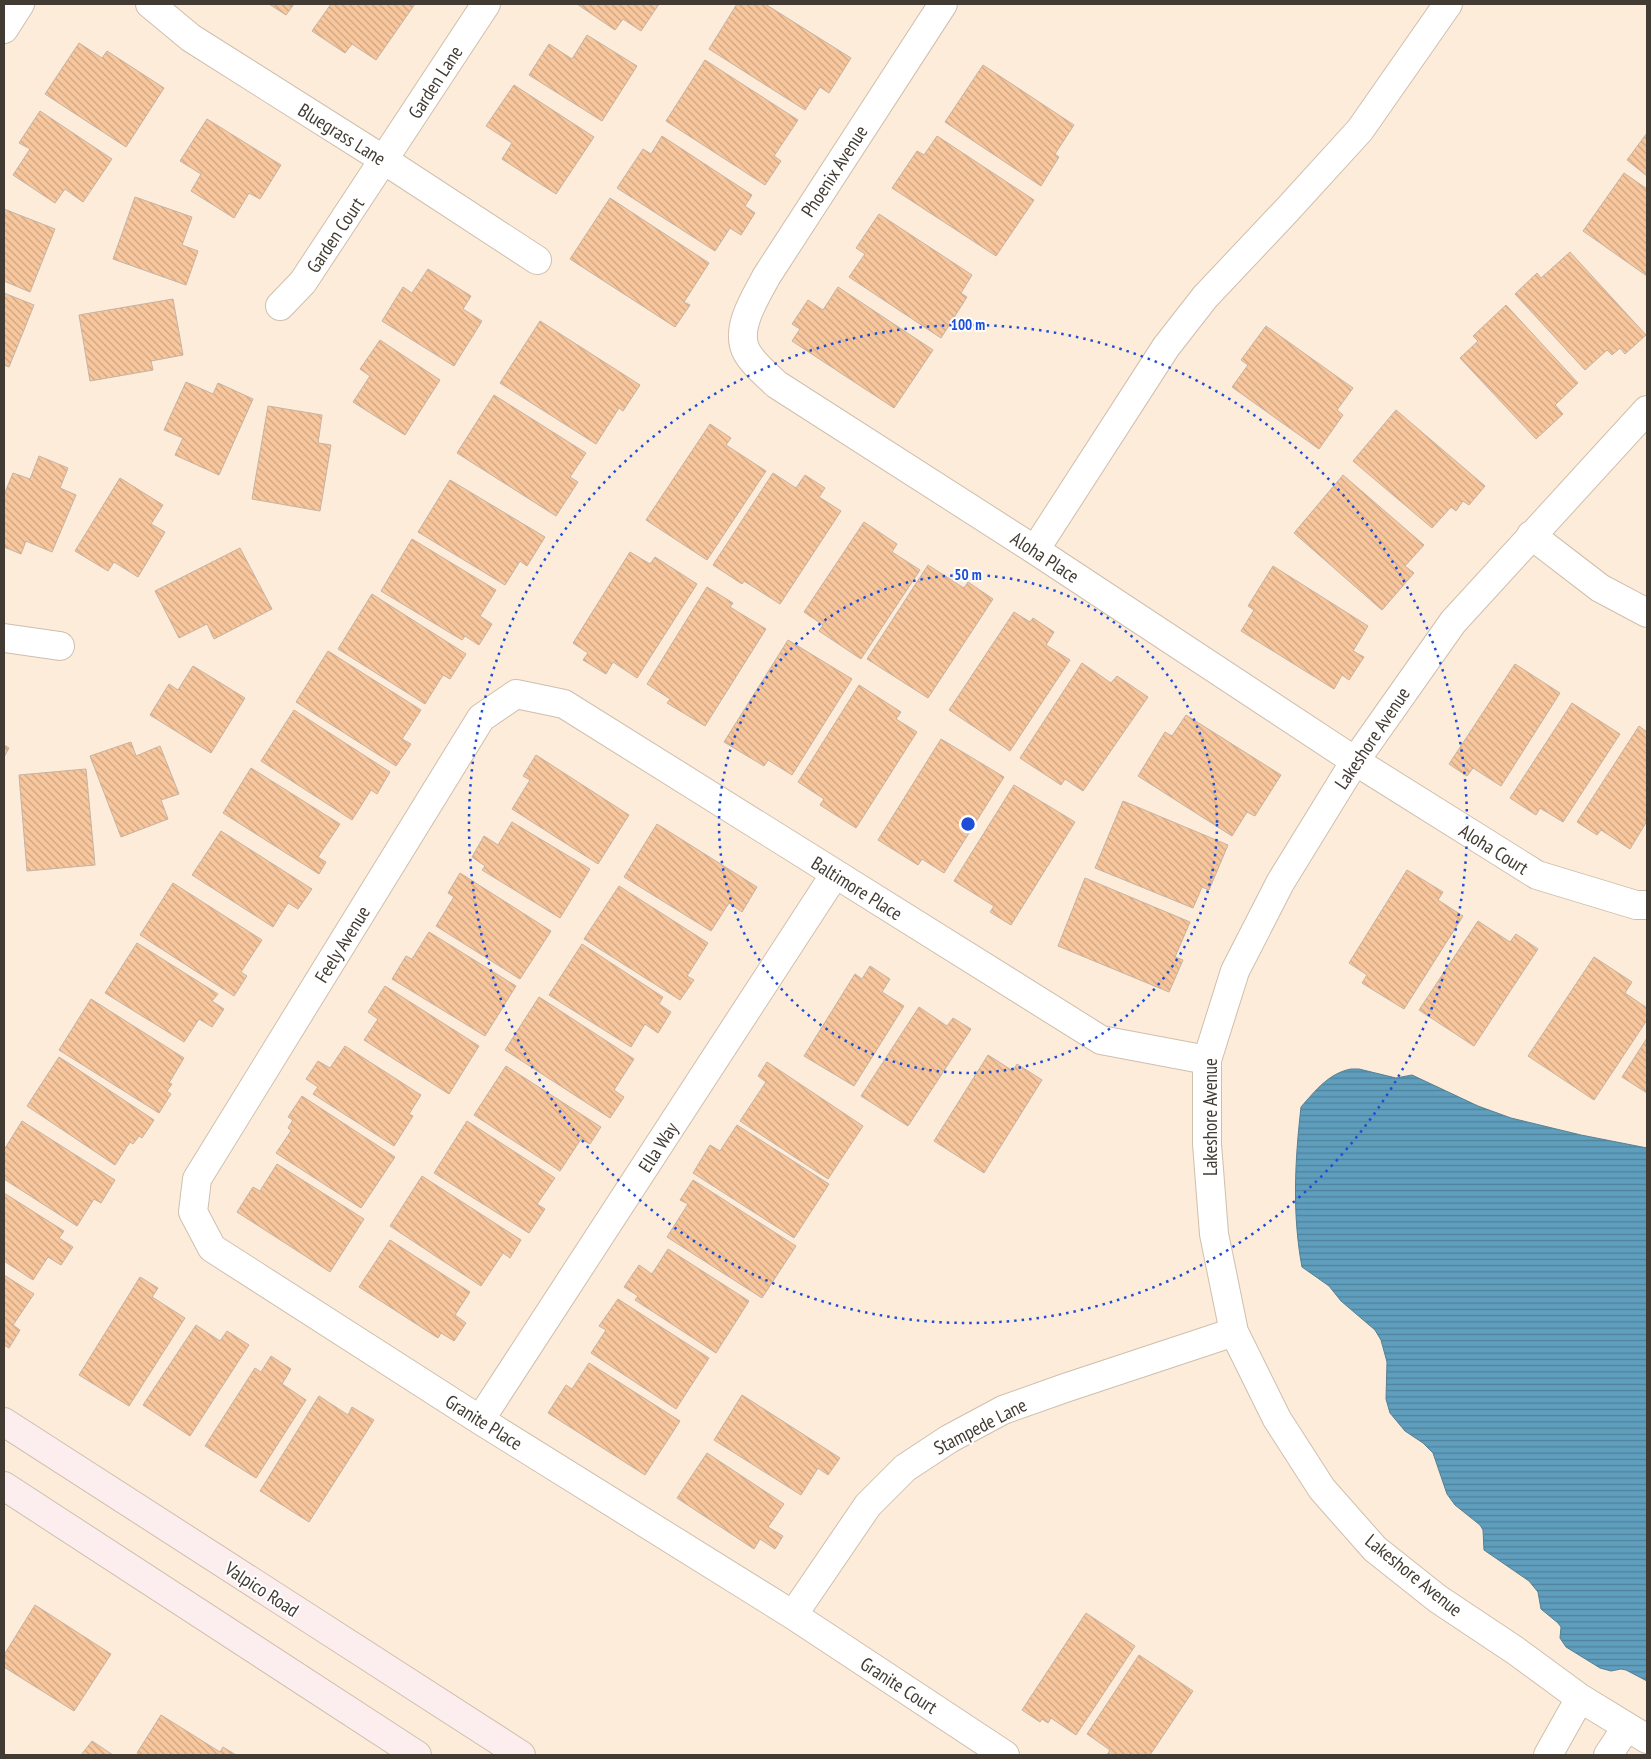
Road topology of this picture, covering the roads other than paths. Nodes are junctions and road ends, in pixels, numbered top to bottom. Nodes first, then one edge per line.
1 (20, 4) edge
2 (150, 4) edge
3 (486, 4) edge
4 (943, 4) edge
5 (1448, 4) edge
6 (4, 29) edge
7 (384, 160) junction
8 (537, 260) dead end
9 (280, 306) dead end
10 (744, 345) joint
11 (1647, 410) edge
12 (1531, 535) junction
13 (1035, 550) junction
14 (1647, 613) edge
15 (4, 638) edge
16 (60, 646) dead end
17 (516, 694) joint
18 (1355, 761) junction
19 (835, 874) junction
20 (1647, 905) edge
21 (1207, 1060) junction
22 (193, 1212) joint
23 (1234, 1332) junction
24 (480, 1420) junction
25 (4, 1422) edge
26 (4, 1486) edge
27 (793, 1615) junction
28 (1580, 1698) junction
29 (1637, 1733) edge
30 (417, 1755) edge
31 (521, 1755) edge
32 (1005, 1755) edge
33 (1548, 1755) edge
34 (1608, 1755) edge

1 - 6 street
2 - 7 street, Bluegrass Lane
3 - 7 street, Garden Lane
4 - 10 street, Phoenix Avenue
5 - 13 street
7 - 8 street, Bluegrass Lane
7 - 9 street, Garden Court
10 - 13 street, Aloha Place
11 - 12 street, Lakeshore Avenue
12 - 14 street
12 - 18 street, Lakeshore Avenue
13 - 18 street, Aloha Place
15 - 16 street
17 - 19 street, Baltimore Place
17 - 22 street, Feely Avenue
18 - 20 street, Aloha Court
18 - 21 street, Lakeshore Avenue
19 - 21 street, Baltimore Place
19 - 24 street, Ella Way
21 - 23 street, Lakeshore Avenue
22 - 24 street, Granite Place
23 - 27 street, Stampede Lane
23 - 28 street, Lakeshore Avenue
24 - 27 street, Granite Place
25 - 31 main road, Valpico Road
26 - 30 main road
27 - 32 street, Granite Court
28 - 29 street, Lakeshore Avenue
28 - 33 street
29 - 34 street

